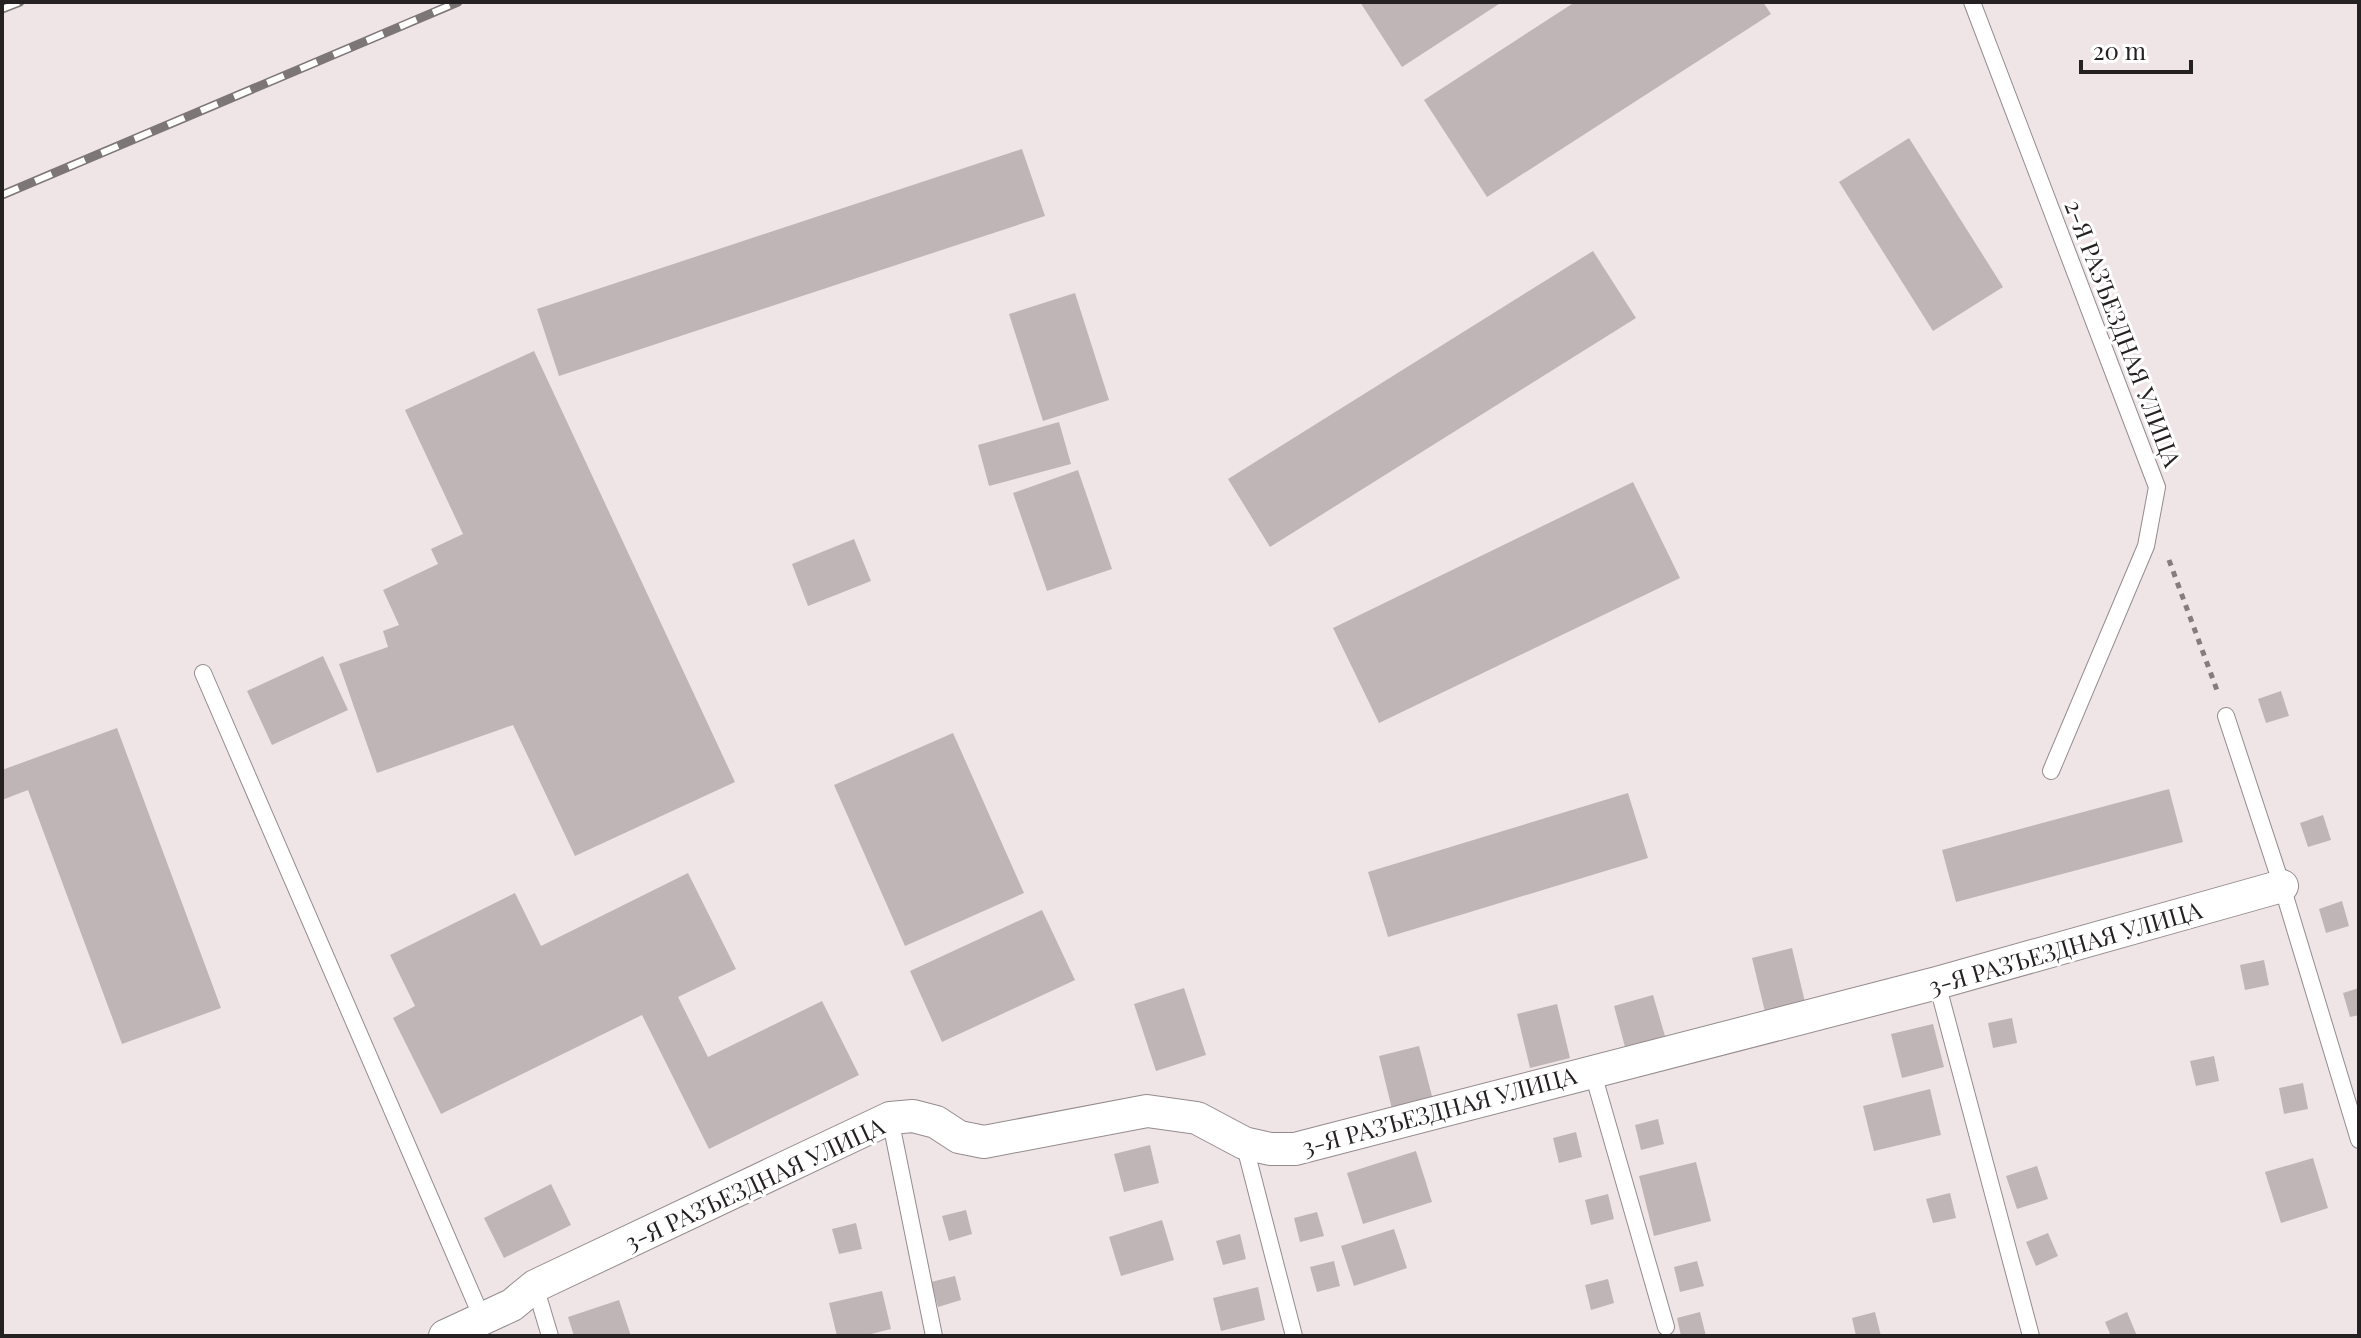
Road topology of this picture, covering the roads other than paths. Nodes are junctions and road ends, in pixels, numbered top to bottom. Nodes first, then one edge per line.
1 (1972, 2) edge
2 (203, 673) dead end
3 (2226, 716) road end
4 (2051, 771) dead end
5 (2282, 886) junction
6 (1937, 983) junction
7 (1592, 1070) junction
8 (890, 1118) junction
9 (2359, 1140) edge
10 (1244, 1143) junction
11 (535, 1286) junction
12 (483, 1320) junction
13 (1666, 1327) dead end
14 (445, 1336) edge
15 (550, 1336) edge
16 (934, 1336) edge
17 (1294, 1336) edge
18 (2031, 1336) edge

1 - 4 lane, 2-Я РАЗЪЕЗДНАЯ УЛИЦА
2 - 12 lane
3 - 5 lane
5 - 6 street, 3-Я РАЗЪЕЗДНАЯ УЛИЦА
5 - 9 lane
6 - 7 street, 3-Я РАЗЪЕЗДНАЯ УЛИЦА
6 - 18 lane
7 - 10 street, 3-Я РАЗЪЕЗДНАЯ УЛИЦА
7 - 13 lane
8 - 10 street, 3-Я РАЗЪЕЗДНАЯ УЛИЦА
8 - 11 street, 3-Я РАЗЪЕЗДНАЯ УЛИЦА
8 - 16 lane
10 - 17 lane
11 - 12 street, 3-Я РАЗЪЕЗДНАЯ УЛИЦА
11 - 15 lane
12 - 14 street, 3-Я РАЗЪЕЗДНАЯ УЛИЦА

